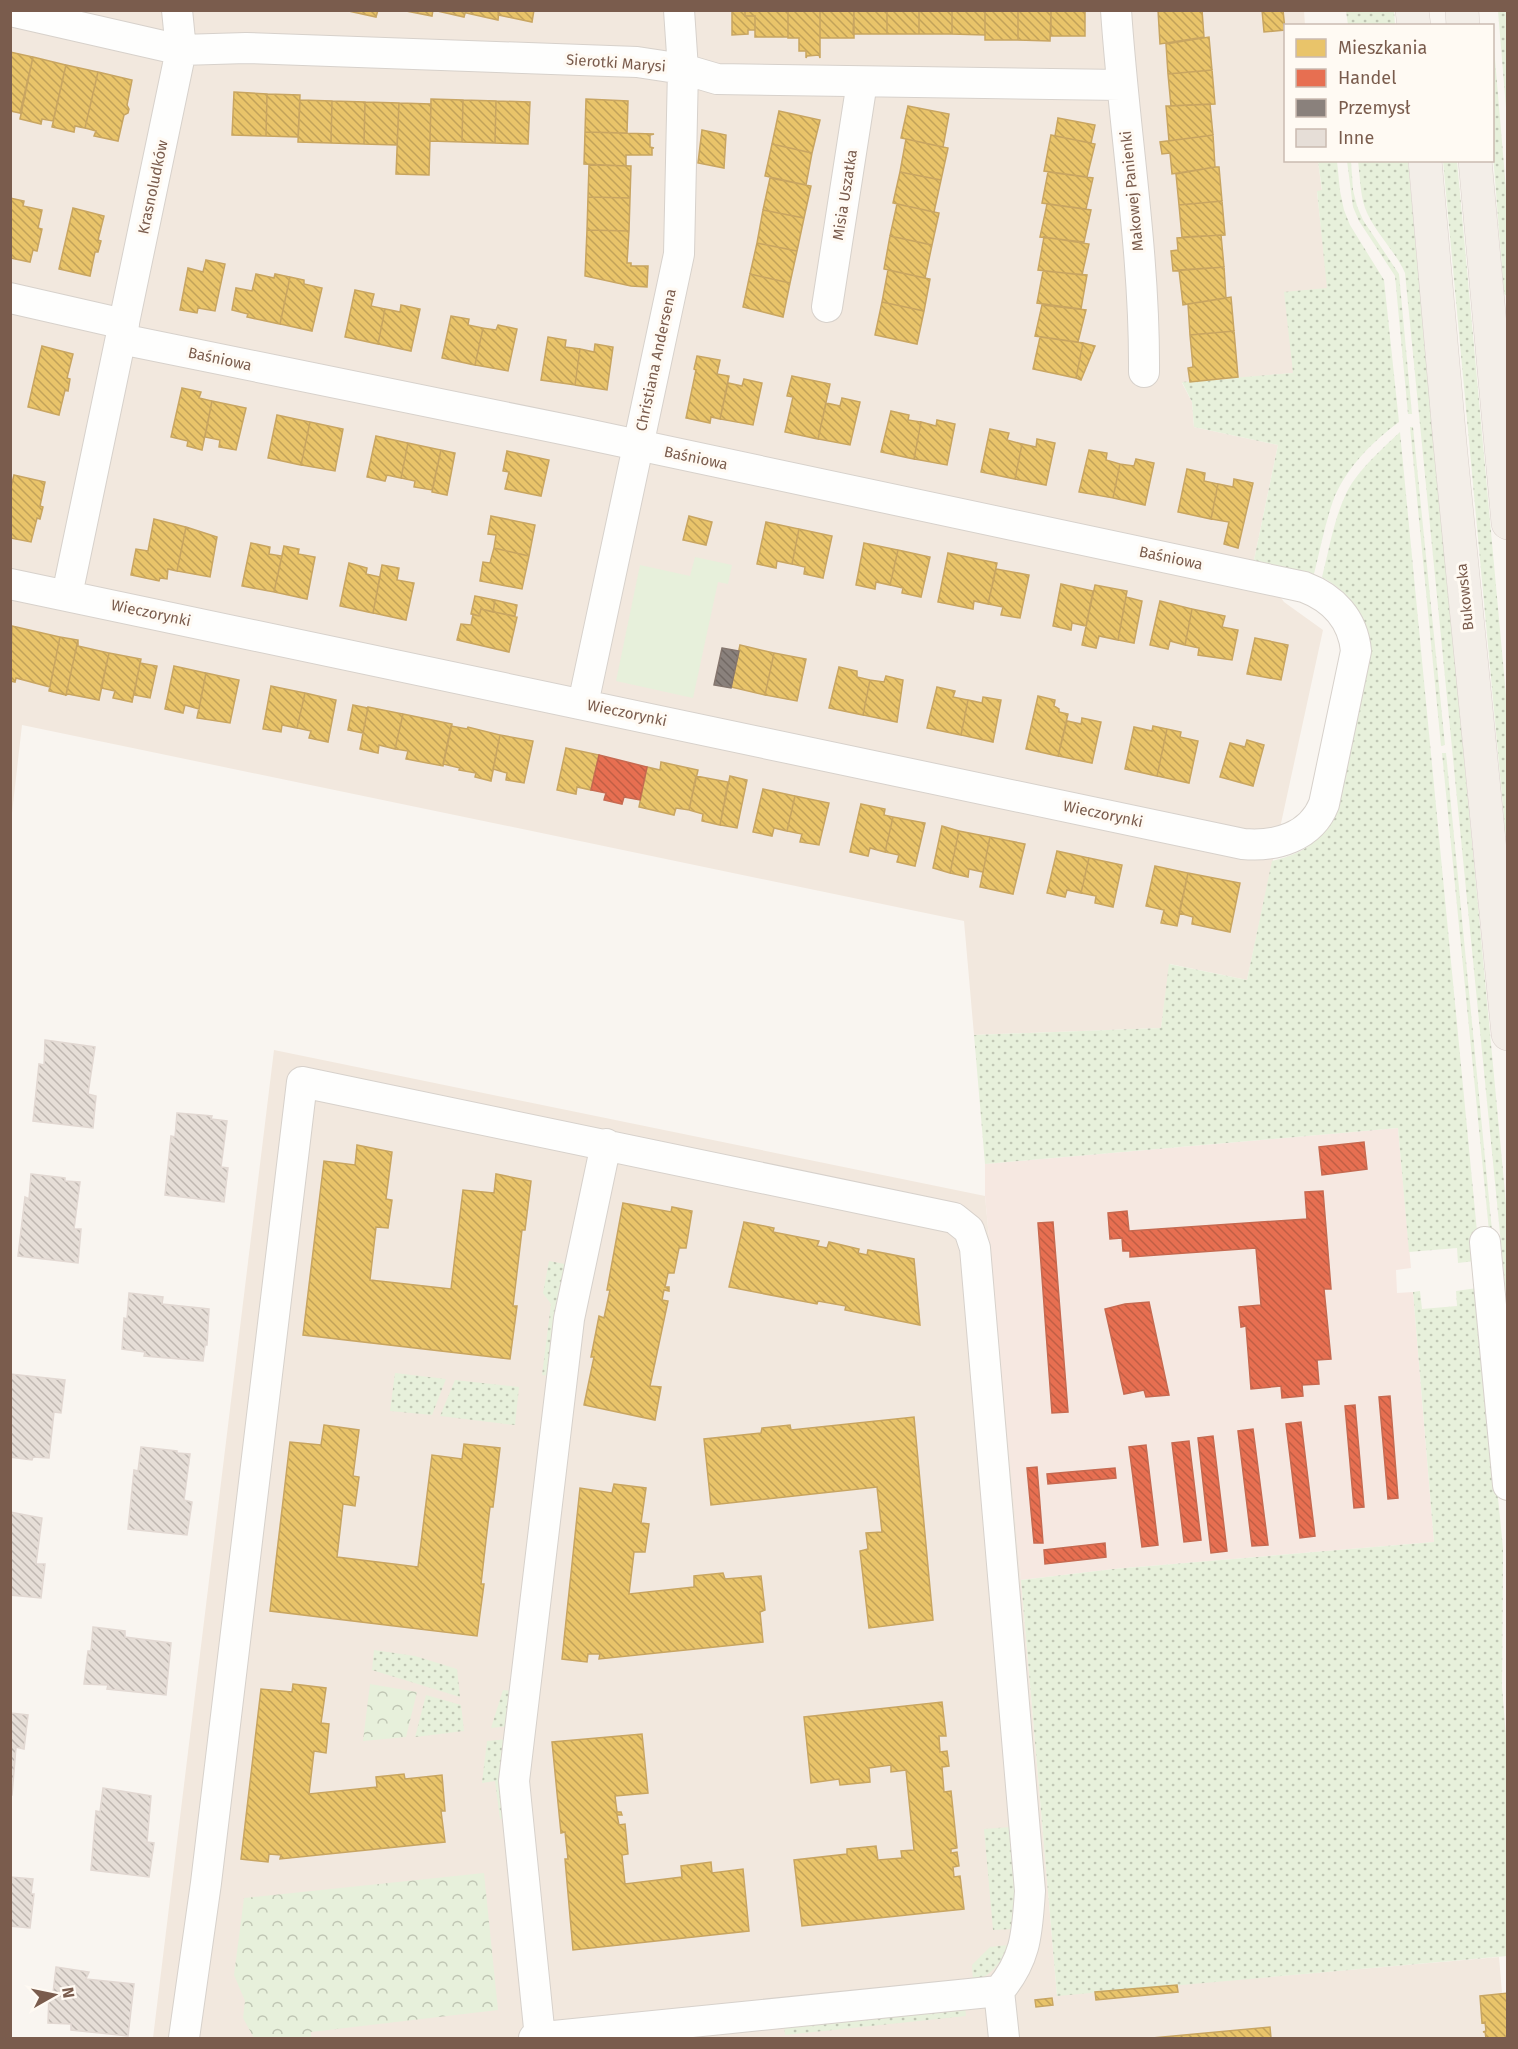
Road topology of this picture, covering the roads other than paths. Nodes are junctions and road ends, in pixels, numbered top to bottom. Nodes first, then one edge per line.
1 (177, 10) edge
2 (679, 10) edge
3 (1116, 10) edge
4 (10, 11) edge
5 (181, 50) junction
6 (683, 69) junction
7 (862, 82) junction
8 (1121, 85) junction
9 (1425, 162) edge
10 (1475, 162) edge
11 (10, 298) edge
12 (827, 307) dead end
13 (1497, 309) edge
14 (122, 331) junction
15 (1144, 372) dead end
16 (638, 446) junction
17 (1508, 523) edge
18 (10, 584) edge
19 (67, 595) junction
20 (584, 704) junction
21 (1244, 844) joint
22 (1508, 1034) edge
23 (606, 1144) junction
24 (1485, 1242) dead end
25 (1508, 1485) edge
26 (999, 1991) junction
27 (184, 2038) edge
28 (534, 2038) edge
29 (540, 2038) edge
30 (1004, 2038) edge

1 - 5 street, Krasnoludków
2 - 6 street, Christiana Andersena
3 - 8 street, Makowej Panienki
4 - 5 street
5 - 6 street, Sierotki Marysi
5 - 14 street, Krasnoludków
6 - 7 street, Sierotki Marysi
6 - 16 street, Christiana Andersena
7 - 8 street, Sierotki Marysi
7 - 12 street, Misia Uszatka
8 - 15 street, Makowej Panienki
9 - 22 main road, Bukowska
10 - 13 main road
11 - 14 street
13 - 17 main road
14 - 16 street, Baśniowa
14 - 19 street, Krasnoludków
16 - 20 street, Christiana Andersena
16 - 21 street, Baśniowa
18 - 19 street, Wieczorynki
19 - 20 street, Wieczorynki
20 - 21 street, Wieczorynki
23 - 26 street
23 - 27 street
23 - 29 street
24 - 25 street
26 - 29 street
26 - 30 street
28 - 29 street

